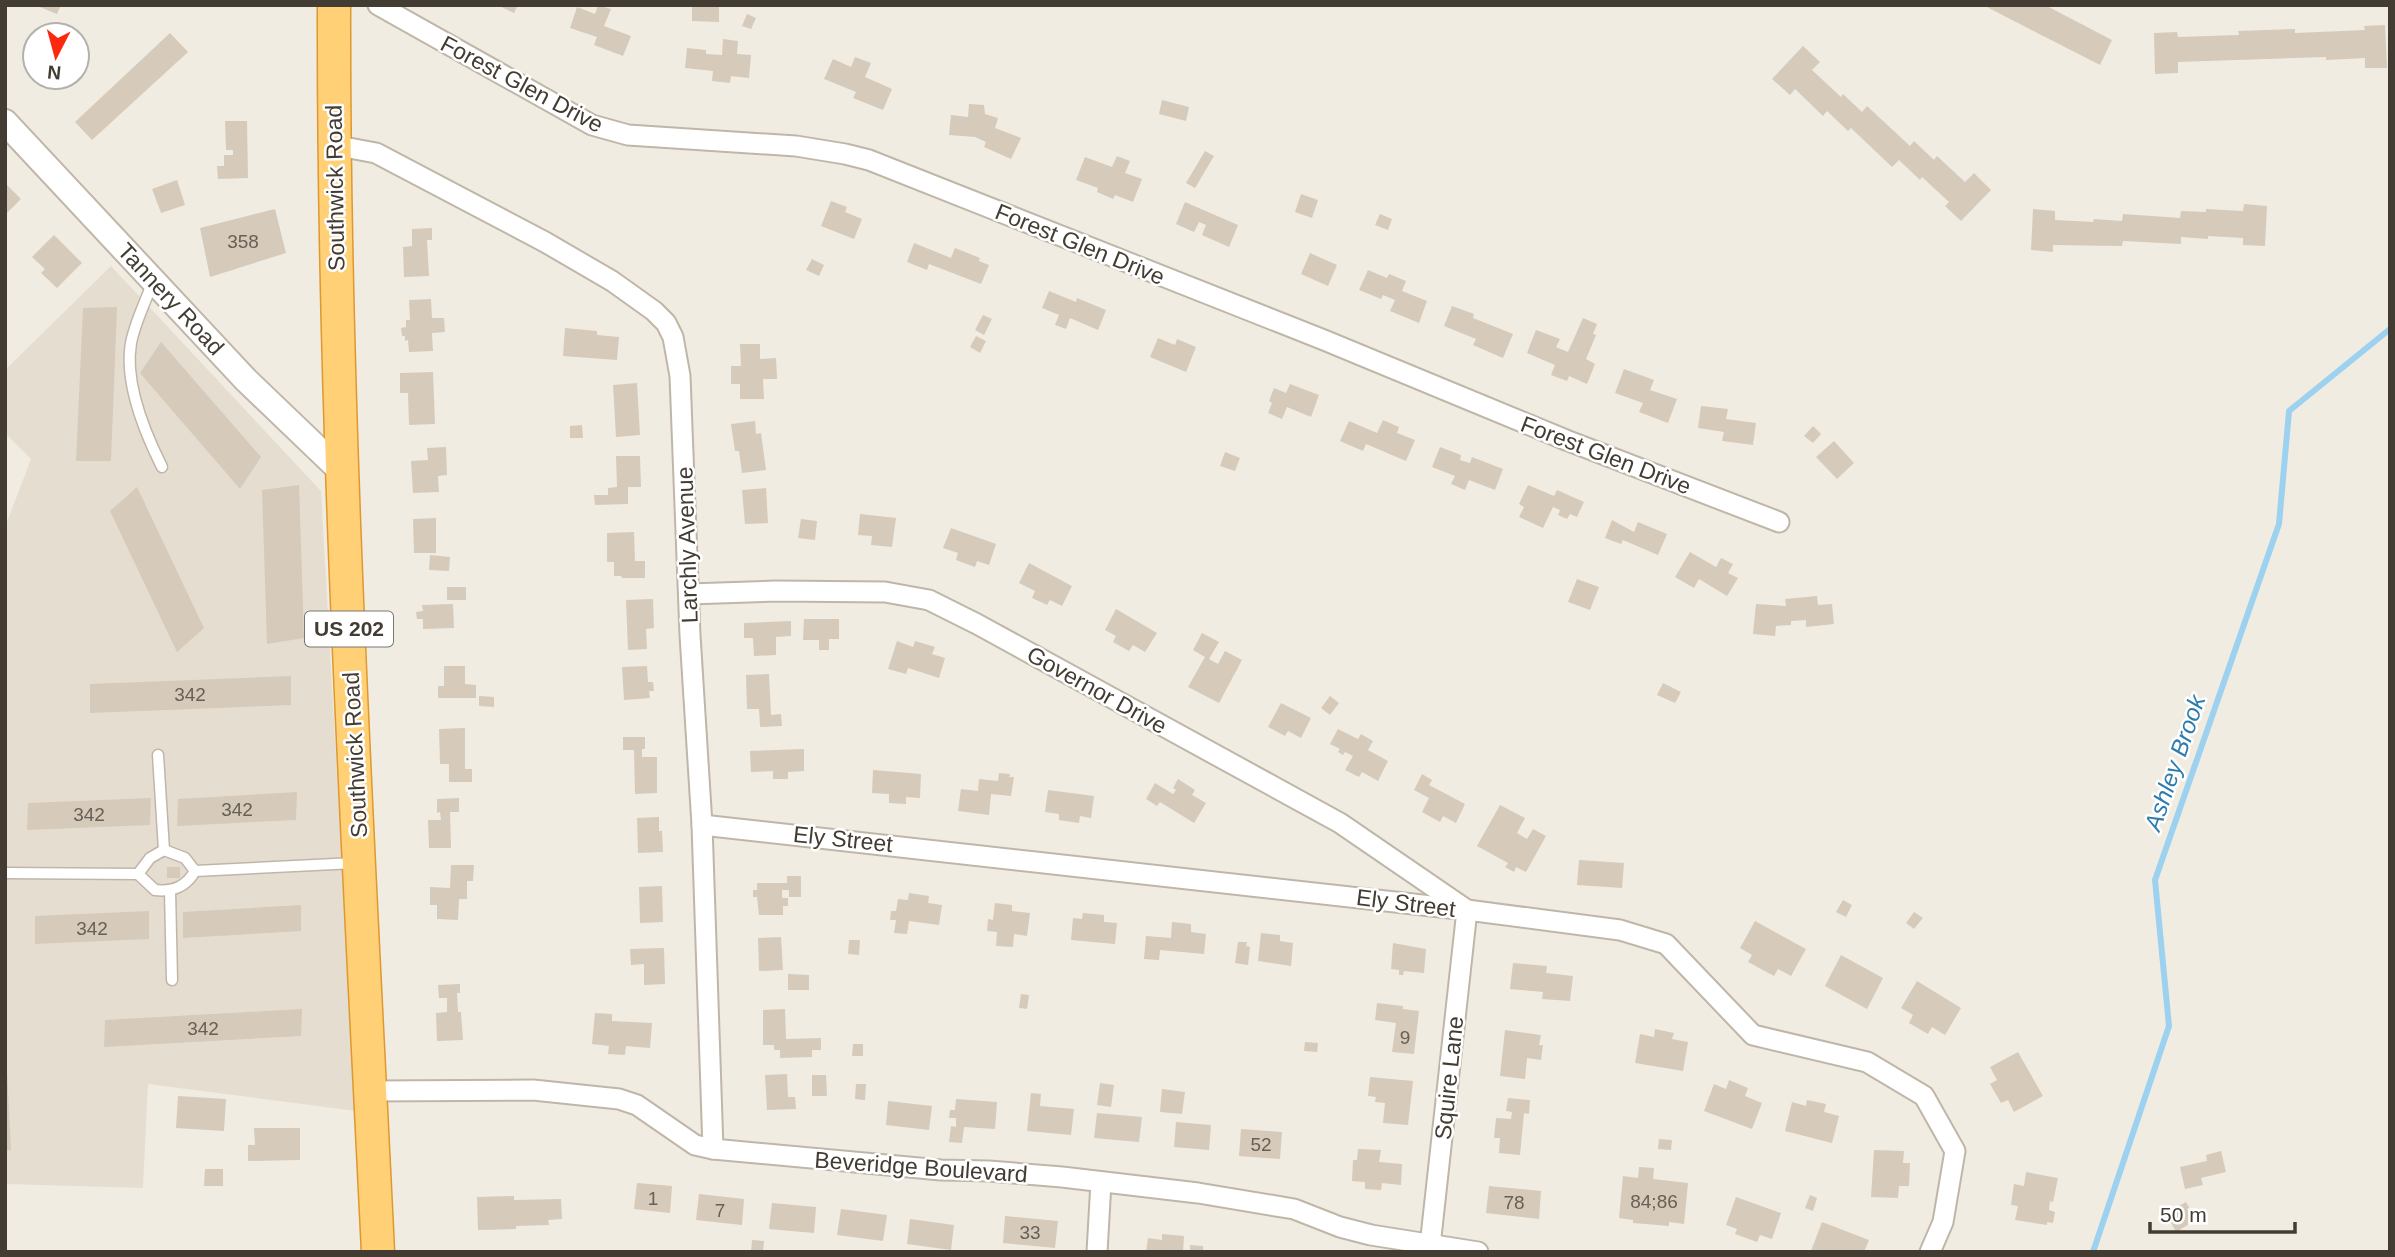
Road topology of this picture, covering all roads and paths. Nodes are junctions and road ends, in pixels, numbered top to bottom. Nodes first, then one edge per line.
1 (334, 5) edge
2 (378, 5) edge
3 (5, 122) edge
4 (333, 145) junction
5 (153, 280) junction
6 (162, 467) dead end
7 (342, 472) junction
8 (1779, 522) dead end
9 (689, 594) junction
10 (158, 755) dead end
11 (702, 825) junction
12 (164, 850) junction
13 (360, 863) junction
14 (195, 871) junction
15 (5, 873) edge
16 (138, 874) junction
17 (170, 891) junction
18 (1467, 910) junction
19 (172, 980) dead end
20 (370, 1091) junction
21 (713, 1149) junction
22 (1101, 1182) junction
23 (1430, 1245) junction
24 (378, 1252) edge
25 (1097, 1252) edge
26 (1478, 1252) edge
27 (1930, 1252) edge

1 - 4 highway, Southwick Road / US 202
2 - 8 street, Forest Glen Drive
3 - 5 street, Tannery Road
4 - 7 highway, Southwick Road / US 202
4 - 9 street, Larchly Avenue
5 - 6 lane
5 - 7 street, Tannery Road
7 - 13 highway, Southwick Road / US 202
9 - 11 street, Larchly Avenue
9 - 18 street, Governor Drive
10 - 12 lane
11 - 18 street, Ely Street
11 - 21 street, Larchly Avenue
12 - 14 lane
12 - 16 lane
13 - 14 lane
13 - 20 highway, Southwick Road / US 202
14 - 17 lane
15 - 16 lane
16 - 17 lane
17 - 19 lane
18 - 23 street, Squire Lane
18 - 27 street, Ely Street
20 - 21 street, Beveridge Boulevard
20 - 24 highway, Southwick Road / US 202
21 - 22 street, Beveridge Boulevard
22 - 23 street, Beveridge Boulevard
22 - 25 street
23 - 26 street, Beveridge Boulevard

